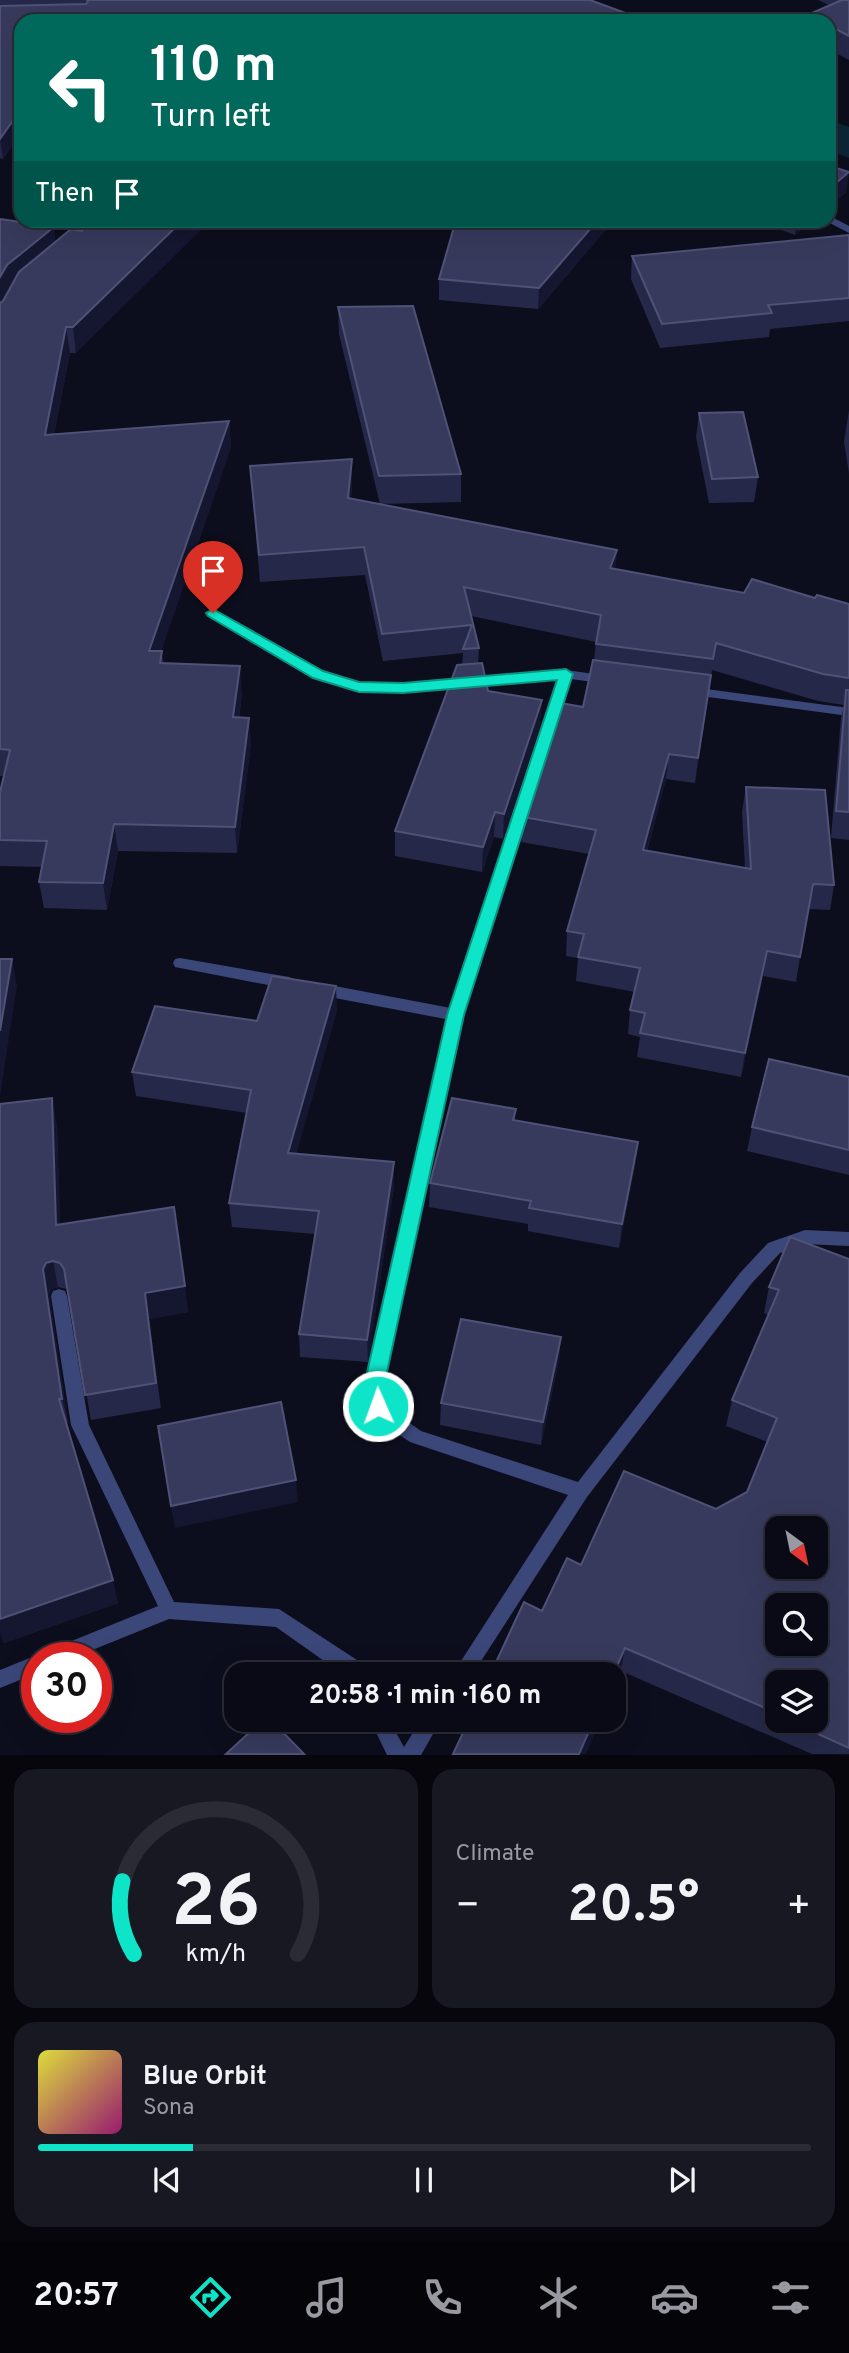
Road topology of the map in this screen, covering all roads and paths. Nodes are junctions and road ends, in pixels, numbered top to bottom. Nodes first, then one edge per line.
1 (213, 613) dead end
2 (566, 674) junction
3 (620, 681) edge
4 (674, 689) edge
5 (849, 712) edge
6 (180, 963) dead end
7 (456, 1015) junction
8 (849, 1239) edge
9 (59, 1296) dead end
10 (581, 1490) junction
11 (169, 1610) junction
12 (91, 1642) edge
13 (344, 1662) edge
14 (469, 1662) edge
15 (21, 1670) edge
16 (0, 1679) edge
17 (386, 1732) edge
18 (424, 1732) edge
19 (398, 1755) edge
20 (410, 1755) edge

1 - 2 street
2 - 3 street
2 - 7 street
4 - 5 street
6 - 7 street
7 - 10 street
8 - 10 street
9 - 11 street
10 - 14 street
11 - 12 street
11 - 13 street
15 - 16 street
17 - 19 street
18 - 20 street

